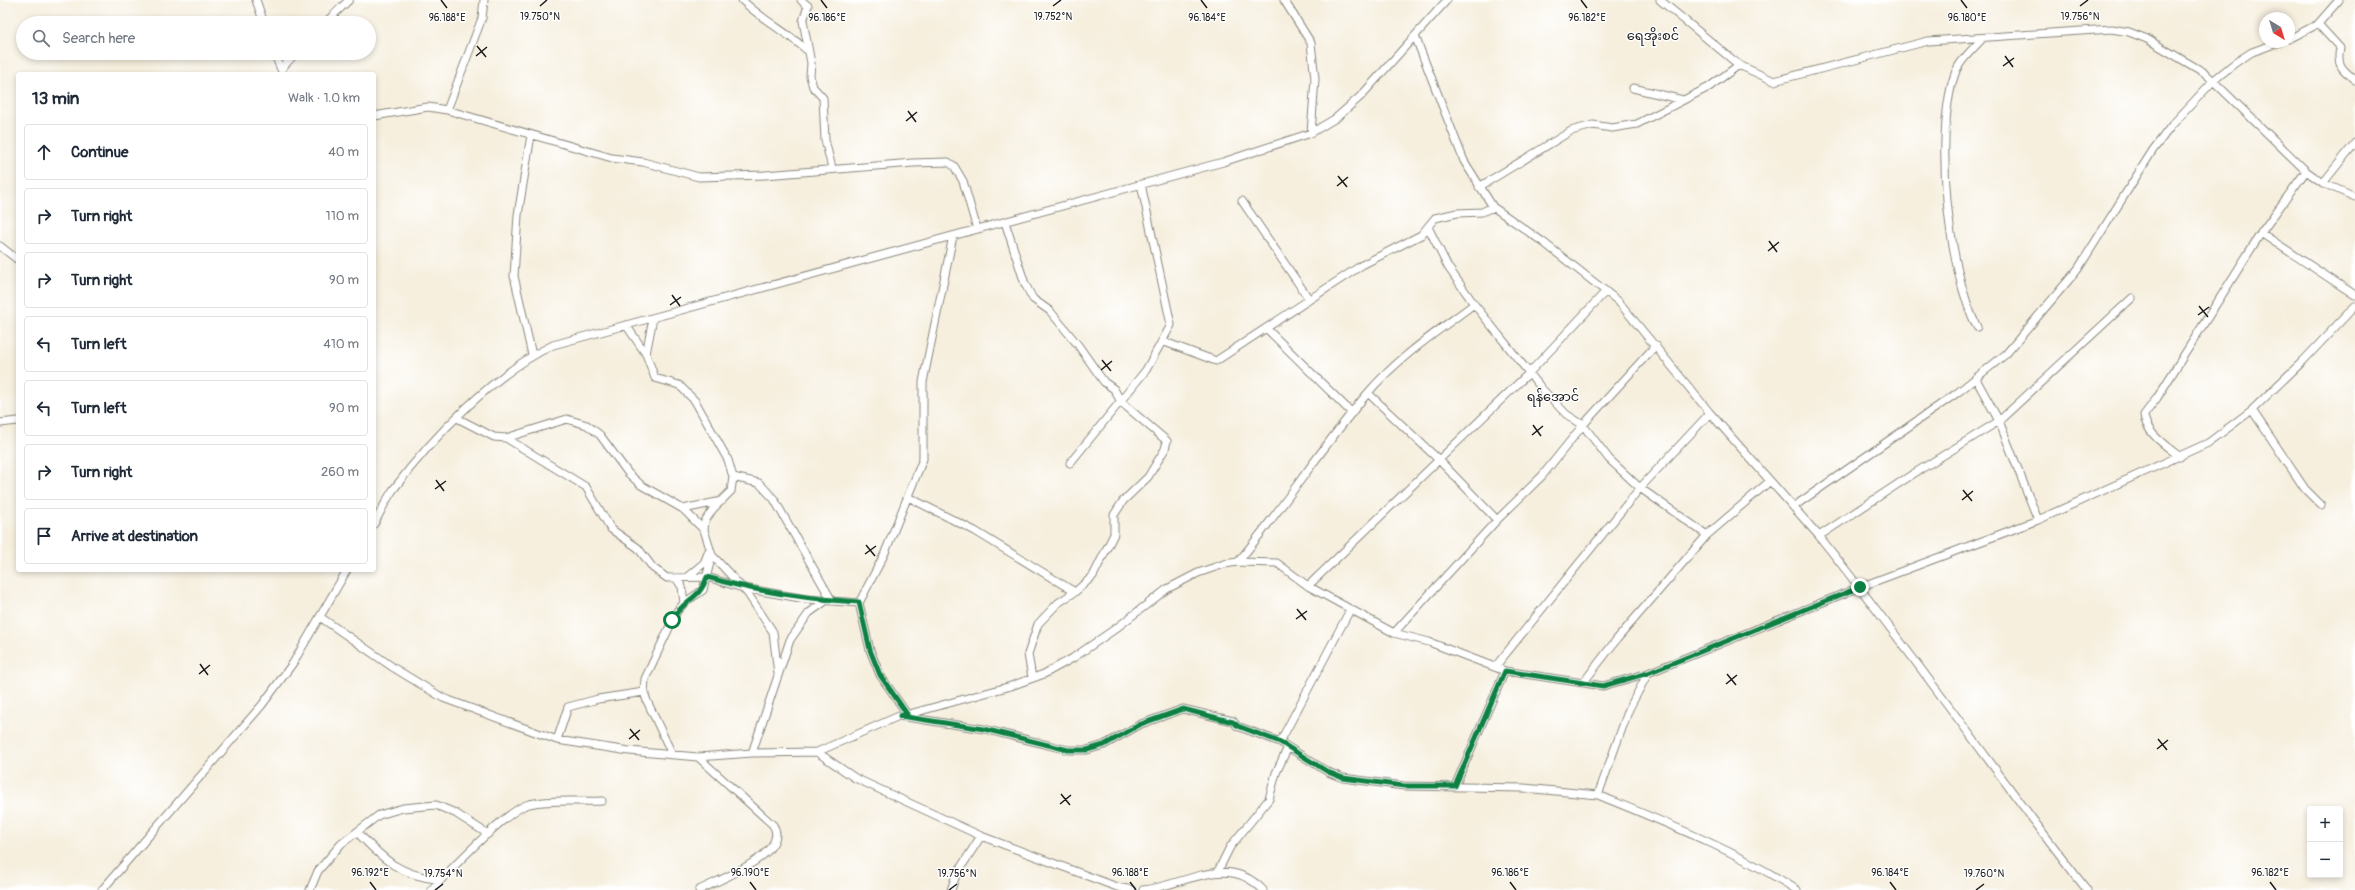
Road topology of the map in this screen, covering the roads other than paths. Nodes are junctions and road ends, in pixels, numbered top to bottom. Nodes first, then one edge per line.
1 (256, 0) edge
2 (349, 0) edge
3 (484, 0) edge
4 (742, 0) edge
5 (801, 0) edge
6 (1284, 0) edge
7 (1447, 0) edge
8 (1660, 0) edge
9 (2339, 0) edge
10 (262, 16) edge
11 (332, 16) edge
12 (2318, 24) junction
13 (1415, 36) junction
14 (2295, 36) edge
15 (1983, 38) junction
16 (2263, 48) edge
17 (808, 51) junction
18 (277, 60) edge
19 (291, 60) edge
20 (1739, 65) junction
21 (282, 72) edge
22 (2214, 80) junction
23 (2355, 80) edge
24 (1633, 88) dead end
25 (1683, 100) junction
26 (447, 110) junction
27 (376, 116) edge
28 (1311, 133) junction
29 (531, 135) junction
30 (2355, 143) edge
31 (832, 168) junction
32 (2306, 171) junction
33 (2323, 183) junction
34 (1141, 184) junction
35 (1479, 187) junction
36 (2355, 197) edge
37 (1242, 201) dead end
38 (1493, 207) junction
39 (1005, 222) junction
40 (1428, 227) junction
41 (977, 229) junction
42 (2261, 233) junction
43 (953, 236) junction
44 (0, 246) edge
45 (16, 258) edge
46 (1606, 291) junction
47 (2355, 295) edge
48 (2132, 298) dead end
49 (1310, 299) junction
50 (1474, 304) junction
51 (2355, 306) edge
52 (653, 318) junction
53 (626, 325) junction
54 (1977, 327) dead end
55 (1266, 328) junction
56 (1162, 342) junction
57 (1656, 345) junction
58 (646, 354) junction
59 (532, 355) junction
60 (1529, 373) junction
61 (1976, 379) junction
62 (1368, 393) junction
63 (1121, 402) junction
64 (2252, 410) junction
65 (1352, 413) junction
66 (1710, 413) junction
67 (457, 418) junction
68 (1999, 421) junction
69 (16, 422) edge
70 (0, 423) edge
71 (1583, 425) junction
72 (506, 438) junction
73 (2180, 457) junction
74 (1440, 461) junction
75 (1070, 463) dead end
76 (733, 477) junction
77 (1770, 481) junction
78 (1640, 488) junction
79 (908, 497) junction
80 (722, 500) junction
81 (2321, 505) dead end
82 (1793, 507) junction
83 (683, 509) junction
84 (1497, 520) junction
85 (2038, 520) junction
86 (376, 521) edge
87 (704, 530) junction
88 (1707, 536) junction
89 (1819, 536) junction
90 (709, 546) junction
91 (712, 555) junction
92 (1238, 562) junction
93 (346, 572) edge
94 (687, 577) junction
95 (707, 577) junction
96 (676, 578) junction
97 (1308, 586) junction
98 (1860, 587) junction
99 (743, 588) junction
100 (1075, 592) junction
101 (829, 601) junction
102 (859, 602) junction
103 (684, 603) junction
104 (1350, 610) junction
105 (320, 617) junction
106 (1394, 633) junction
107 (1495, 667) junction
108 (1505, 671) junction
109 (1648, 673) junction
110 (778, 674) junction
111 (1032, 678) junction
112 (1583, 683) junction
113 (644, 692) junction
114 (907, 714) junction
115 (900, 716) junction
116 (557, 740) junction
117 (1280, 742) junction
118 (1288, 747) junction
119 (817, 752) junction
120 (752, 753) junction
121 (672, 754) junction
122 (698, 757) junction
123 (1455, 786) junction
124 (1598, 795) junction
125 (602, 802) dead end
126 (357, 832) junction
127 (488, 834) junction
128 (981, 836) junction
129 (1218, 871) junction
130 (441, 880) junction
131 (102, 890) edge
132 (310, 890) edge
133 (431, 890) edge
134 (699, 890) edge
135 (951, 890) edge
136 (1132, 890) edge
137 (1143, 890) edge
138 (1263, 890) edge
139 (1797, 890) edge
140 (2087, 890) edge

1 - 10 street
2 - 11 street
3 - 26 street
4 - 17 street
5 - 17 street
6 - 28 street
7 - 13 street
8 - 20 street
9 - 12 street
12 - 14 street
12 - 23 street
13 - 28 street
13 - 35 street
15 - 20 street
15 - 22 street
15 - 54 street
16 - 22 street
17 - 31 street
18 - 21 street
19 - 21 street
20 - 25 street
22 - 32 street
22 - 61 street
24 - 25 street
25 - 35 street
26 - 27 street
26 - 29 street
28 - 34 street
29 - 31 street
29 - 59 street
30 - 33 street
31 - 41 street
32 - 33 street
32 - 42 street
33 - 36 street
34 - 39 street
34 - 56 street
35 - 38 street
37 - 49 street
38 - 40 street
38 - 46 street
39 - 41 street
39 - 63 street
40 - 49 street
40 - 50 street
41 - 43 street
42 - 47 street
42 - 73 street
43 - 52 street
43 - 79 street
44 - 45 street
46 - 57 street
46 - 60 street
48 - 68 street
49 - 55 street
50 - 60 street
50 - 62 street
51 - 64 street
52 - 53 street
52 - 58 street
53 - 58 street
53 - 59 street
55 - 56 street
55 - 65 street
56 - 63 street
57 - 66 street
57 - 71 street
58 - 76 street
59 - 67 street
60 - 71 street
60 - 74 street
61 - 68 street
61 - 82 street
62 - 65 street
62 - 74 street
63 - 75 street
63 - 100 street
64 - 73 street
64 - 81 street
65 - 92 street
66 - 77 street
66 - 78 street
67 - 72 street
67 - 86 street
68 - 85 street
68 - 89 street
69 - 70 street
71 - 78 street
71 - 84 street
72 - 83 street
72 - 96 street
73 - 85 street
74 - 84 street
74 - 97 street
76 - 80 street
76 - 101 street
77 - 82 street
77 - 88 street
78 - 88 street
78 - 107 street
79 - 100 street
79 - 102 street
80 - 83 street
80 - 87 street
82 - 89 street
83 - 87 street
84 - 106 street
85 - 98 street
87 - 90 street
88 - 112 street
89 - 98 street
90 - 91 street
90 - 94 street
91 - 95 street
91 - 99 street
92 - 97 street
92 - 111 street
93 - 105 street
94 - 95 street
94 - 96 street
95 - 99 street
95 - 103 street
96 - 103 street
97 - 104 street
98 - 109 street
98 - 140 street
99 - 101 street
99 - 110 street
100 - 111 street
101 - 102 street
101 - 110 street
102 - 114 street
103 - 113 street
104 - 106 street
104 - 117 street
105 - 116 street
105 - 131 street
106 - 107 street
107 - 108 street
108 - 112 street
108 - 123 street
109 - 112 street
109 - 124 street
110 - 120 street
111 - 114 street
113 - 116 street
113 - 121 street
114 - 115 street
115 - 117 street
115 - 119 street
116 - 121 street
117 - 118 street
118 - 123 street
118 - 129 street
119 - 120 street
119 - 128 street
120 - 122 street
121 - 122 street
122 - 134 street
123 - 124 street
124 - 139 street
125 - 127 street
126 - 127 street
126 - 130 street
126 - 132 street
127 - 130 street
128 - 135 street
128 - 136 street
129 - 137 street
129 - 138 street
130 - 133 street

